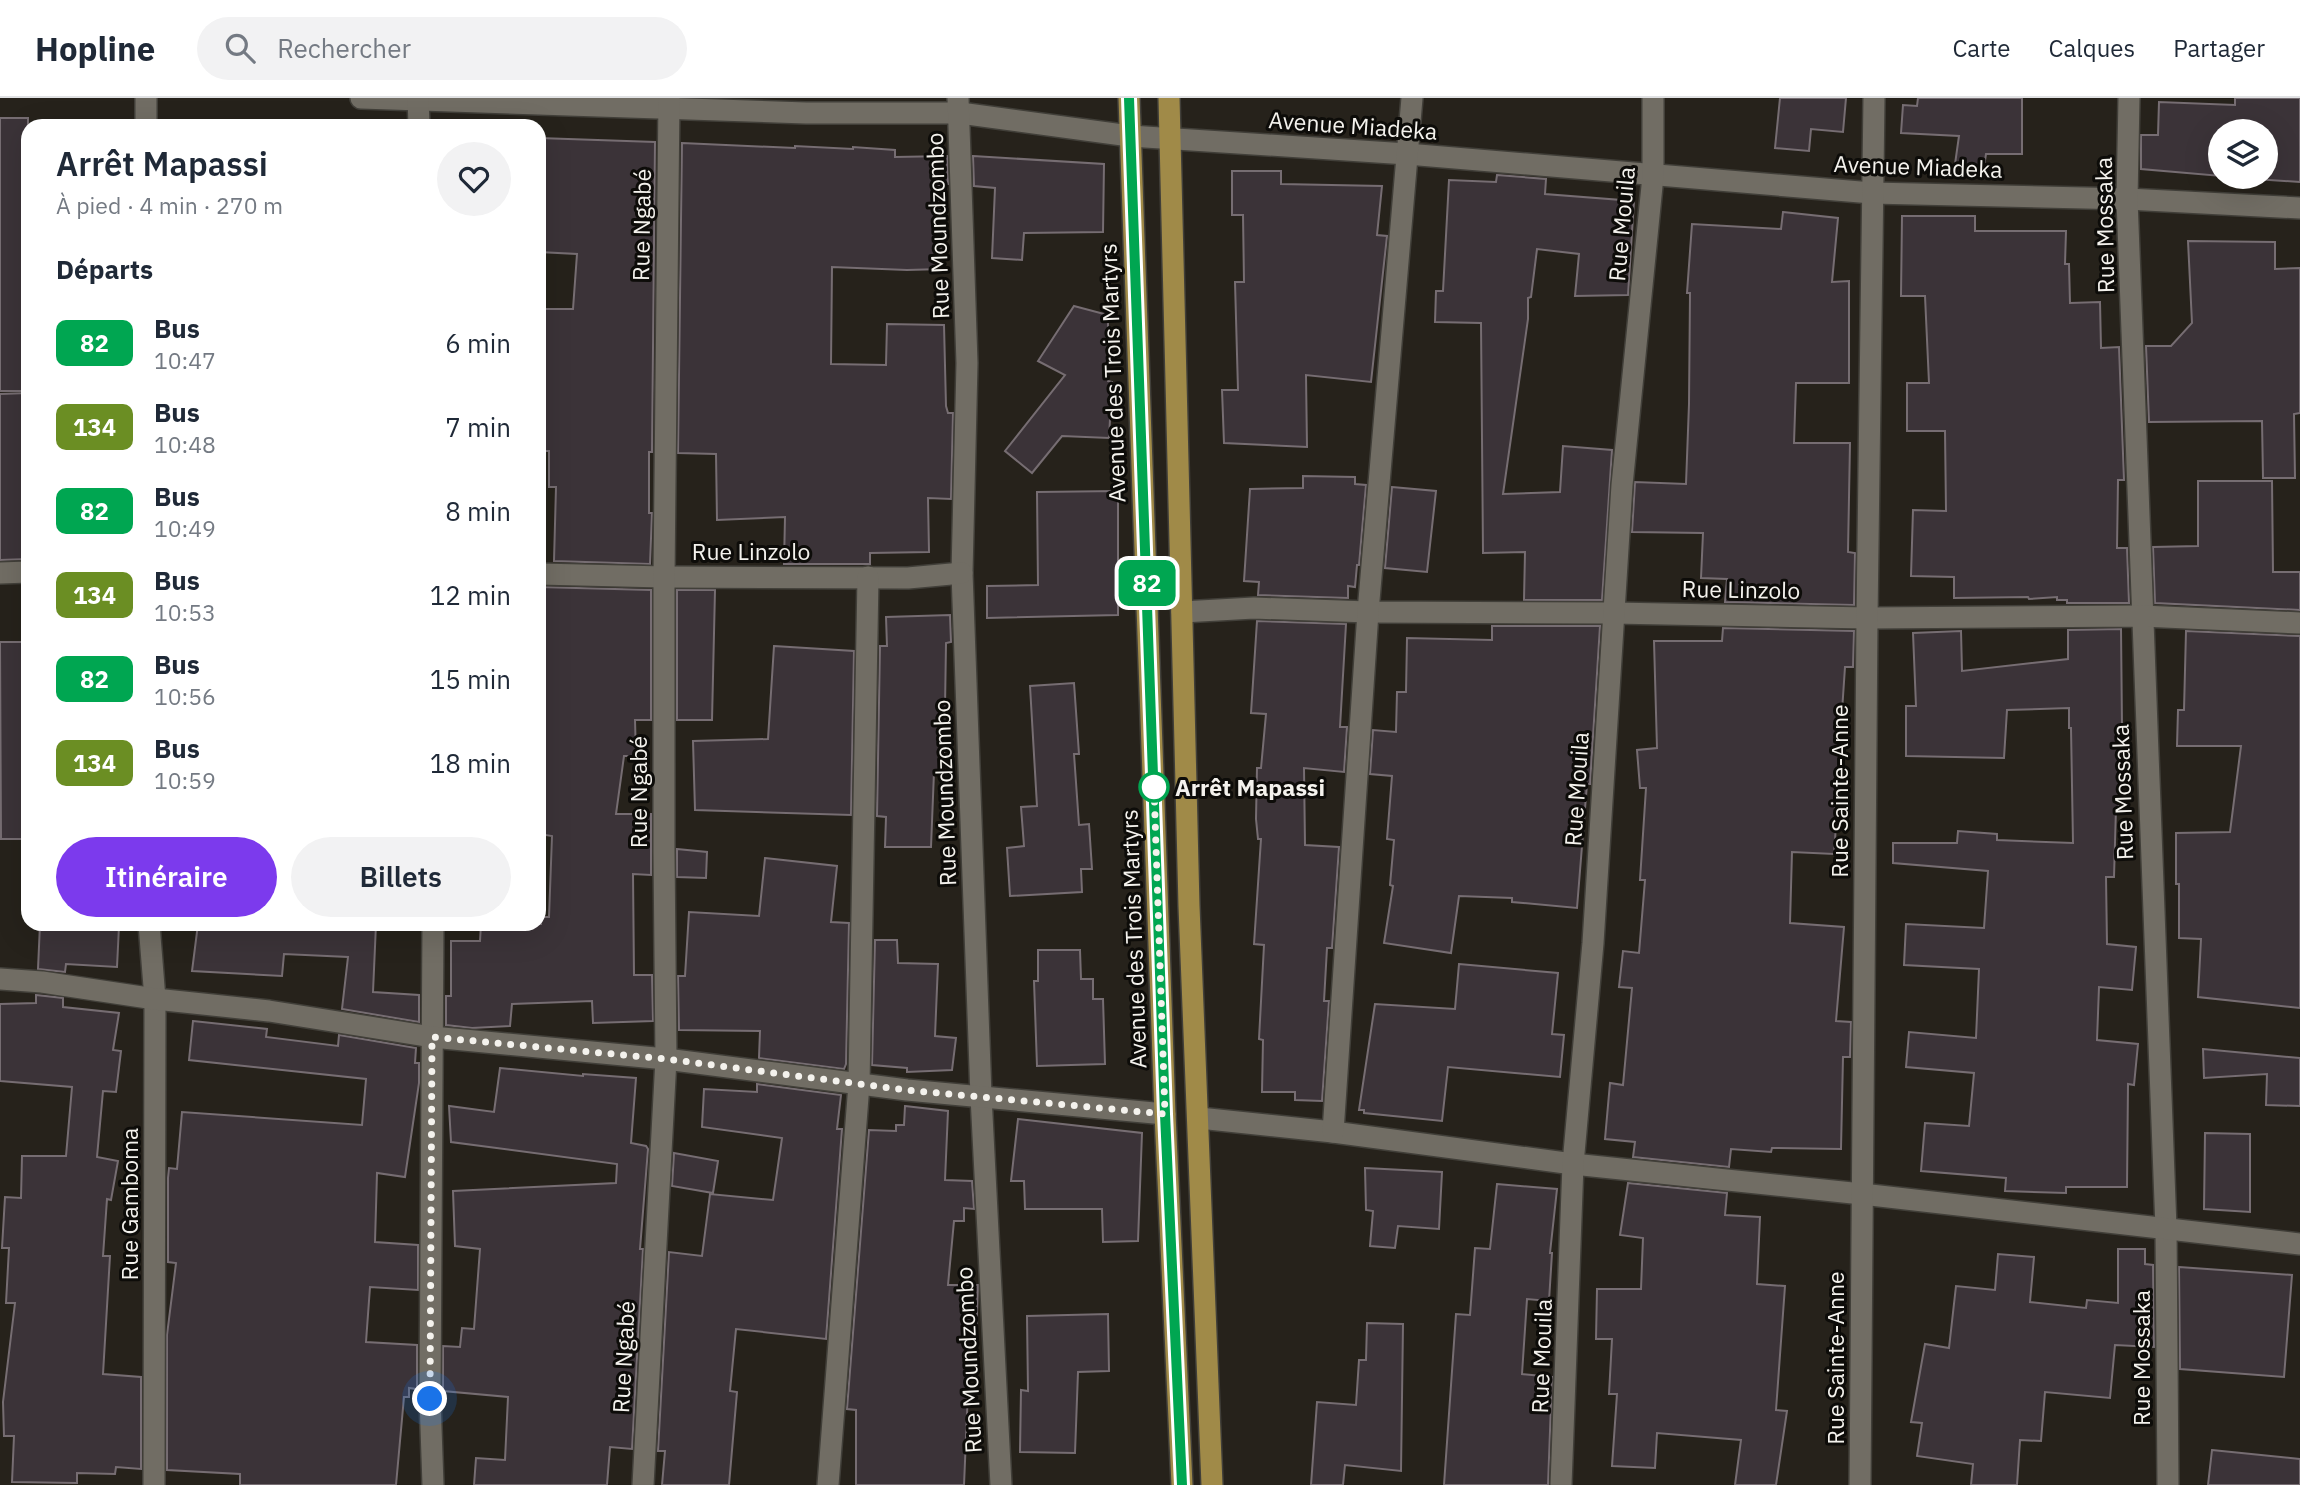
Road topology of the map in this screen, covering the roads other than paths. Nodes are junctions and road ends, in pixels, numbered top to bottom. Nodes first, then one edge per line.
1 (146, 98) edge
2 (361, 98) edge
3 (418, 98) edge
4 (1129, 98) edge
5 (1169, 98) edge
6 (1412, 98) edge
7 (1653, 98) edge
8 (1874, 98) edge
9 (2129, 98) edge
10 (669, 104) edge
11 (959, 106) edge
12 (146, 119) edge
13 (419, 119) edge
14 (1130, 136) junction
15 (1170, 138) junction
16 (1407, 154) junction
17 (1653, 176) junction
18 (1872, 193) junction
19 (2127, 199) junction
20 (2300, 208) edge
21 (21, 572) edge
22 (0, 573) edge
23 (962, 573) junction
24 (546, 574) edge
25 (664, 577) junction
26 (868, 577) junction
27 (1182, 612) junction
28 (1368, 612) junction
29 (1614, 613) junction
30 (2142, 616) junction
31 (1867, 618) junction
32 (2300, 622) edge
33 (150, 931) edge
34 (433, 931) edge
35 (0, 979) edge
36 (155, 999) junction
37 (432, 1037) junction
38 (666, 1059) junction
39 (859, 1084) junction
40 (981, 1096) junction
41 (1165, 1114) junction
42 (1199, 1118) junction
43 (1333, 1132) junction
44 (1573, 1164) junction
45 (1862, 1194) junction
46 (2166, 1228) junction
47 (2300, 1244) edge
48 (1207, 1340) junction
49 (1177, 1343) junction
50 (153, 1485) edge
51 (433, 1485) edge
52 (643, 1485) edge
53 (828, 1485) edge
54 (1001, 1485) edge
55 (1182, 1485) edge
56 (1212, 1485) edge
57 (1561, 1485) edge
58 (1860, 1485) edge
59 (2168, 1485) edge

1 - 12 street
2 - 3 street, Avenue Miadeka
3 - 10 street, Avenue Miadeka
3 - 13 street
4 - 14 main road, Avenue des Trois Martyrs
5 - 15 main road
6 - 16 street
7 - 17 street, Rue Mouila
8 - 18 street, Rue Sainte-Anne
9 - 19 street, Rue Mossaka
10 - 11 street, Avenue Miadeka
10 - 25 street, Rue Ngabé
11 - 14 street, Avenue Miadeka
11 - 23 street, Rue Moundzombo
14 - 15 street, Avenue Miadeka
14 - 41 main road, Avenue des Trois Martyrs
15 - 16 street, Avenue Miadeka
15 - 27 main road
16 - 17 street, Avenue Miadeka
16 - 28 street
17 - 18 street, Avenue Miadeka
17 - 29 street, Rue Mouila
18 - 19 street, Avenue Miadeka
18 - 31 street, Rue Sainte-Anne
19 - 20 street, Avenue Miadeka
19 - 30 street, Rue Mossaka
21 - 22 street
23 - 26 street, Rue Linzolo
23 - 40 street, Rue Moundzombo
24 - 25 street, Rue Linzolo
25 - 26 street, Rue Linzolo
25 - 38 street, Rue Ngabé
26 - 39 street
27 - 28 street, Rue Linzolo
27 - 42 main road
28 - 29 street, Rue Linzolo
28 - 43 street
29 - 31 street, Rue Linzolo
29 - 44 street, Rue Mouila
30 - 31 street, Rue Linzolo
30 - 32 street, Rue Linzolo
30 - 46 street, Rue Mossaka
31 - 45 street, Rue Sainte-Anne
33 - 36 street, Rue Gamboma
34 - 37 street
35 - 36 street
36 - 37 street
36 - 50 street, Rue Gamboma
37 - 38 street
37 - 51 street
38 - 39 street
38 - 52 street, Rue Ngabé
39 - 40 street
39 - 53 street
40 - 41 street
40 - 54 street, Rue Moundzombo
41 - 49 main road, Avenue des Trois Martyrs
42 - 43 street
42 - 48 main road
43 - 44 street
44 - 45 street
44 - 57 street, Rue Mouila
45 - 46 street
45 - 58 street, Rue Sainte-Anne
46 - 47 street
46 - 59 street, Rue Mossaka
48 - 49 main road
48 - 56 main road
49 - 55 main road, Avenue des Trois Martyrs

